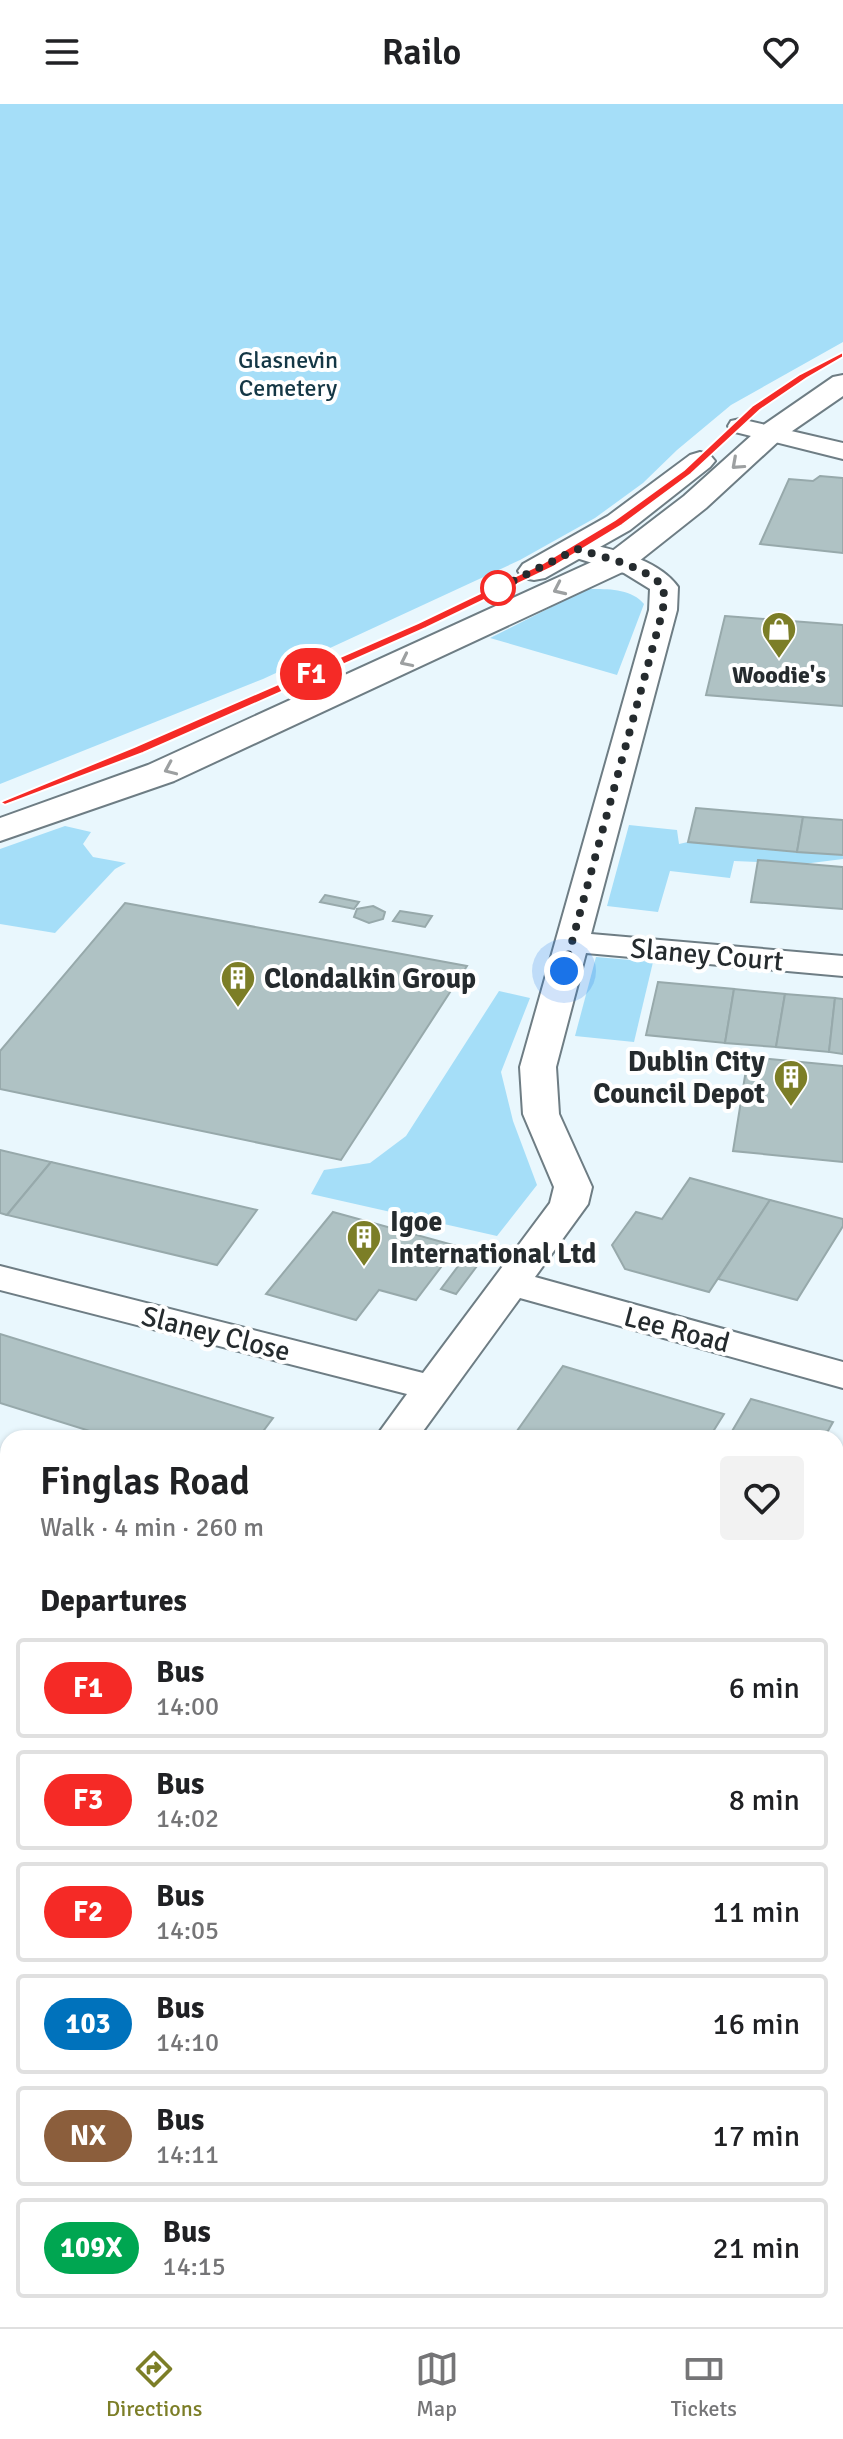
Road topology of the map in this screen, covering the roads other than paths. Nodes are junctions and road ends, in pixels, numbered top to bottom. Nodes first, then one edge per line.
1 (843, 355) edge
2 (804, 376) dead end
3 (843, 383) edge
4 (766, 401) dead end
5 (740, 426) junction
6 (772, 432) junction
7 (843, 451) edge
8 (577, 549) junction
9 (618, 562) junction
10 (0, 802) edge
11 (0, 830) edge
12 (572, 942) junction
13 (843, 966) edge
14 (0, 1278) edge
15 (511, 1283) junction
16 (843, 1375) edge
17 (432, 1388) junction
18 (402, 1430) edge

1 - 2 main road
3 - 6 main road
4 - 5 main road
5 - 6 street
5 - 8 main road
6 - 7 street
6 -> 9 main road
8 - 9 street
8 - 10 main road
9 -> 11 main road
9 - 12 street
12 - 13 street, Slaney Court
12 - 15 street
14 - 17 street, Slaney Close
15 - 16 street, Lee Road
15 - 17 street
17 - 18 street

